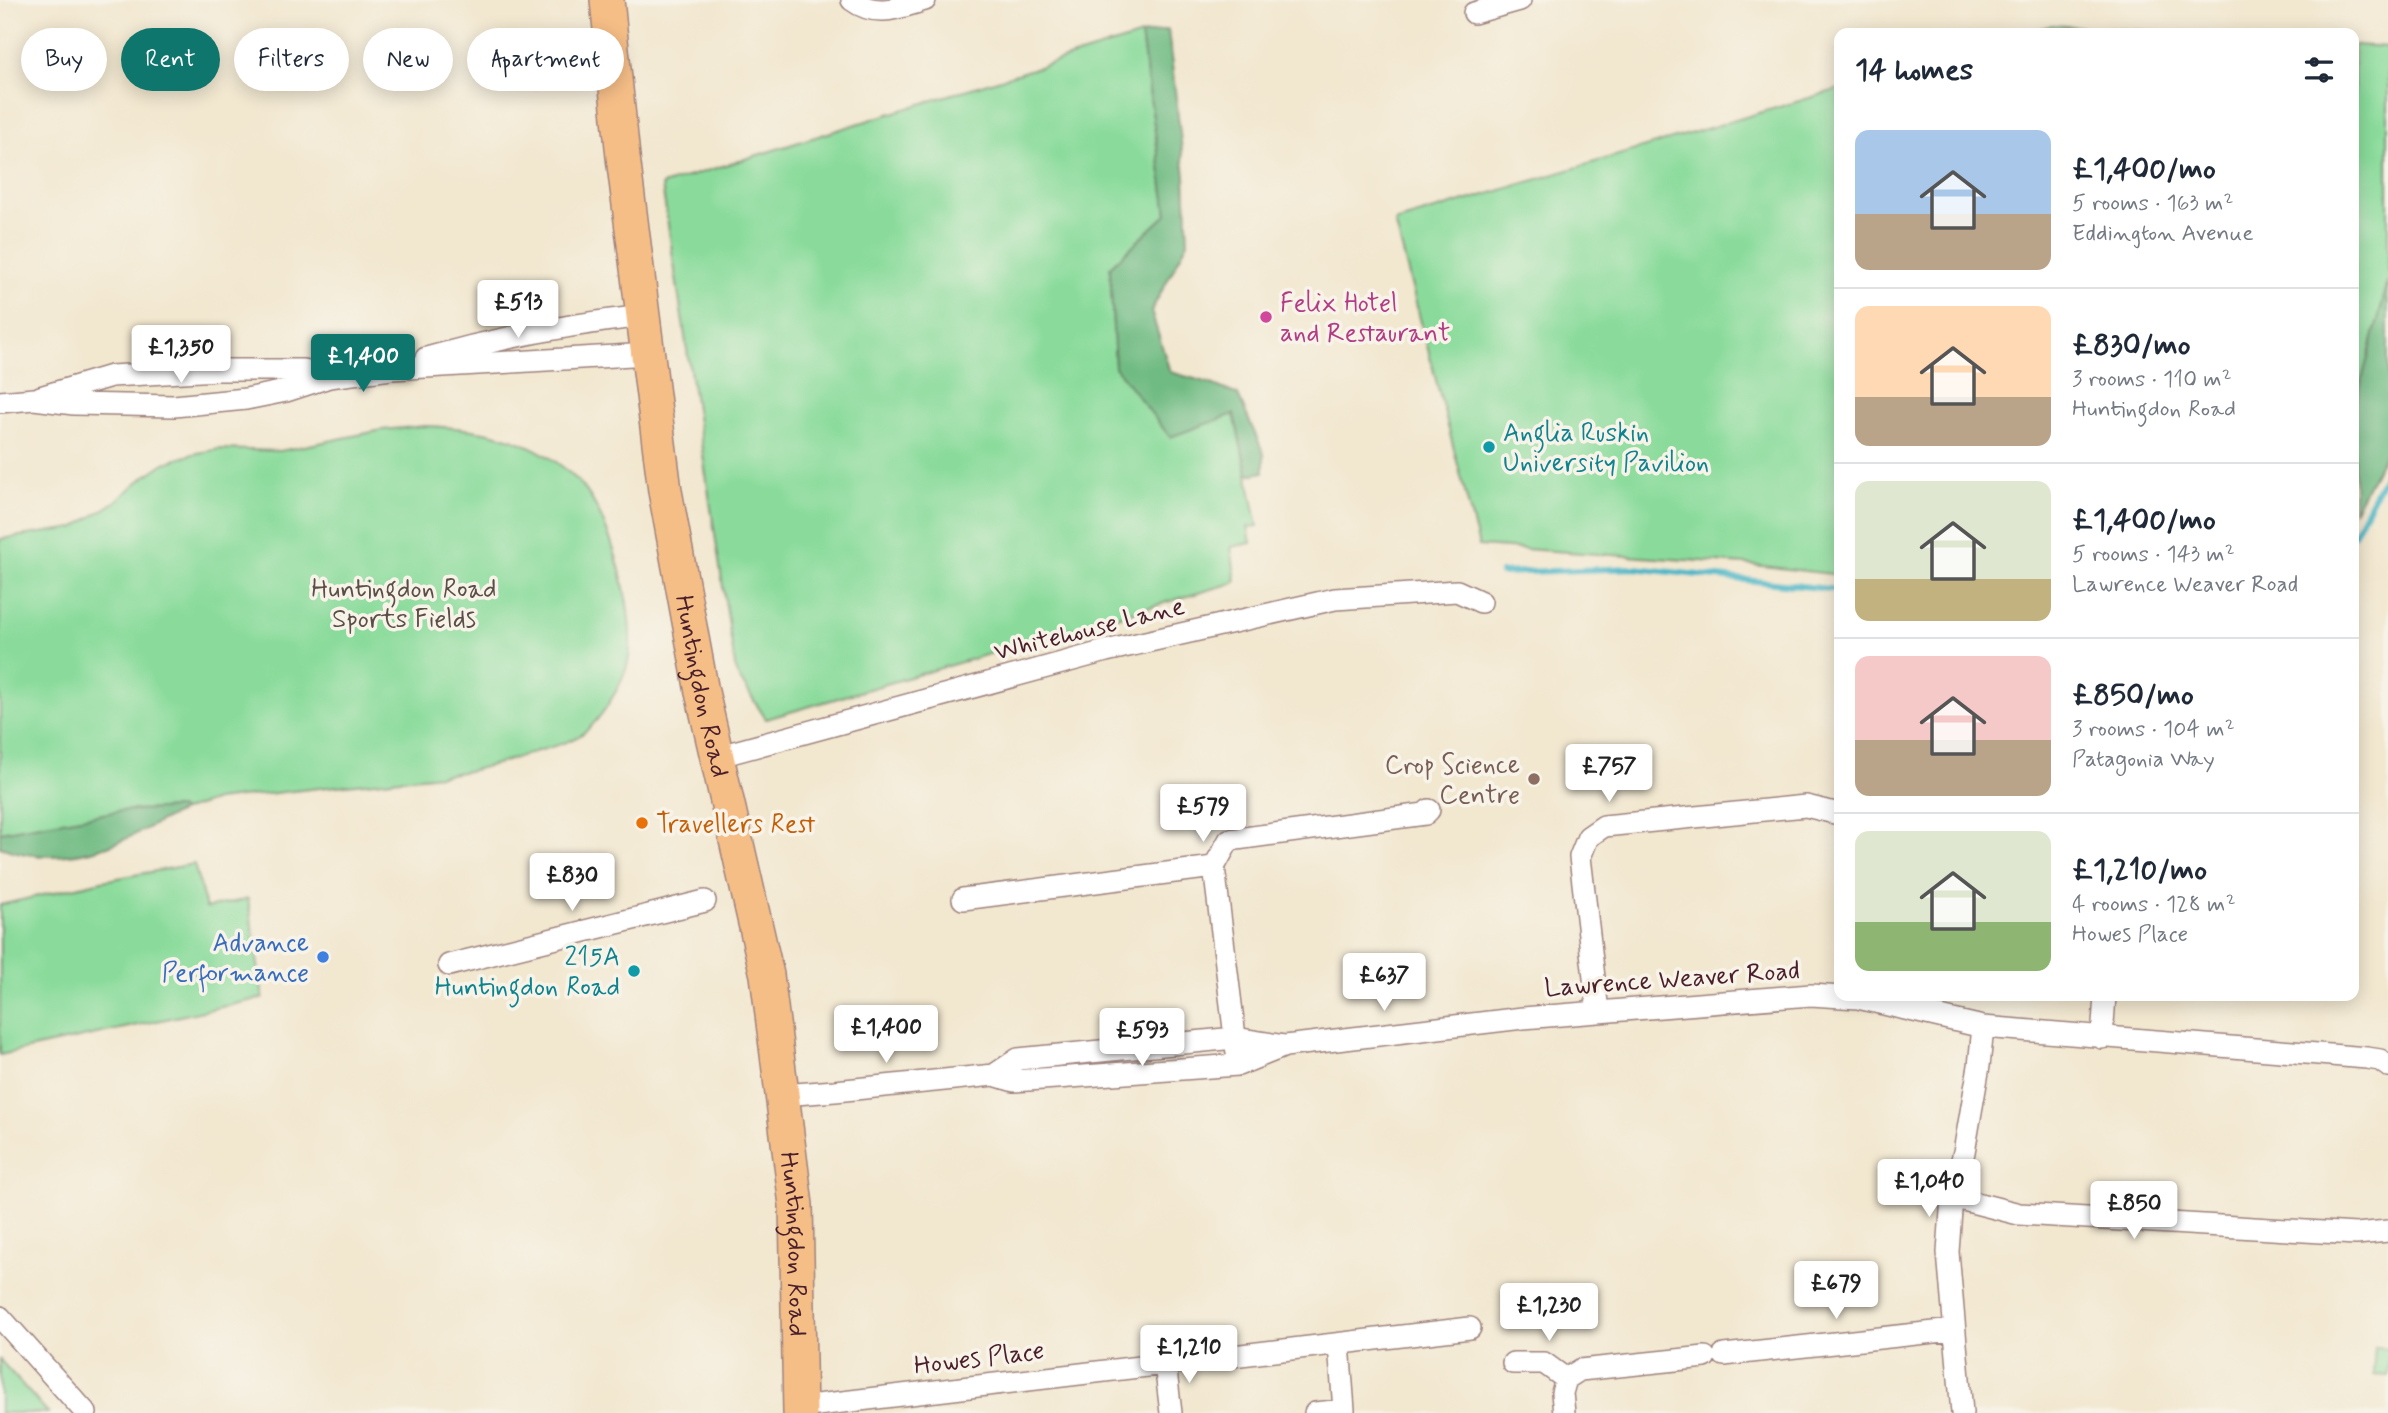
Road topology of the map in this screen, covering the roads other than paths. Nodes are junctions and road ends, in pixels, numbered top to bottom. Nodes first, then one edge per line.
1 (607, 0) edge
2 (852, 0) edge
3 (925, 0) edge
4 (1520, 0) edge
5 (1474, 13) dead end
6 (644, 316) junction
7 (649, 354) junction
8 (391, 369) junction
9 (329, 377) junction
10 (34, 399) junction
11 (0, 402) edge
12 (1481, 602) dead end
13 (716, 757) junction
14 (1429, 810) dead end
15 (1834, 813) edge
16 (1214, 867) junction
17 (963, 899) dead end
18 (705, 901) dead end
19 (449, 965) dead end
20 (1834, 996) edge
21 (1871, 1001) edge
22 (2105, 1001) edge
23 (1598, 1012) junction
24 (1983, 1027) junction
25 (1235, 1038) junction
26 (2102, 1038) junction
27 (1285, 1046) junction
28 (1238, 1065) junction
29 (2388, 1066) edge
30 (994, 1075) junction
31 (782, 1095) junction
32 (1952, 1197) junction
33 (2388, 1231) edge
34 (0, 1317) edge
35 (1470, 1328) dead end
36 (1953, 1330) junction
37 (1339, 1344) junction
38 (1165, 1363) junction
39 (1513, 1363) dead end
40 (1566, 1379) junction
41 (800, 1410) edge
42 (86, 1413) edge
43 (1171, 1413) edge
44 (1315, 1413) edge
45 (1564, 1413) edge
46 (1962, 1413) edge

1 - 6 main road, Huntingdon Road
2 - 3 street
4 - 5 street
6 - 7 main road, Huntingdon Road
6 - 8 street
7 - 8 street
7 - 13 main road, Huntingdon Road
8 - 9 street
9 - 10 street
9 - 10 street
10 - 11 street
12 - 13 street, Whitehouse Lane
13 - 31 main road, Huntingdon Road
14 - 16 street
15 - 23 street
16 - 17 street
16 - 25 street
18 - 19 street
20 - 23 street, Lawrence Weaver Road
21 - 24 street, Lawrence Weaver Road
22 - 26 street
23 - 27 street, Lawrence Weaver Road
24 - 26 street, Lawrence Weaver Road
24 - 32 street
25 - 27 street, Lawrence Weaver Road
25 - 28 street
25 - 30 street, Lawrence Weaver Road
26 - 29 street, Lawrence Weaver Road
27 - 28 street, Lawrence Weaver Road
28 - 30 street, Lawrence Weaver Road
30 - 31 street, Lawrence Weaver Road
31 - 41 main road, Huntingdon Road
32 - 33 street
32 - 36 street
34 - 42 street
35 - 37 street, Howes Place
36 - 40 street
36 - 46 street
37 - 38 street, Howes Place
37 - 44 street
38 - 41 street, Howes Place
38 - 43 street
39 - 40 street
40 - 45 street

